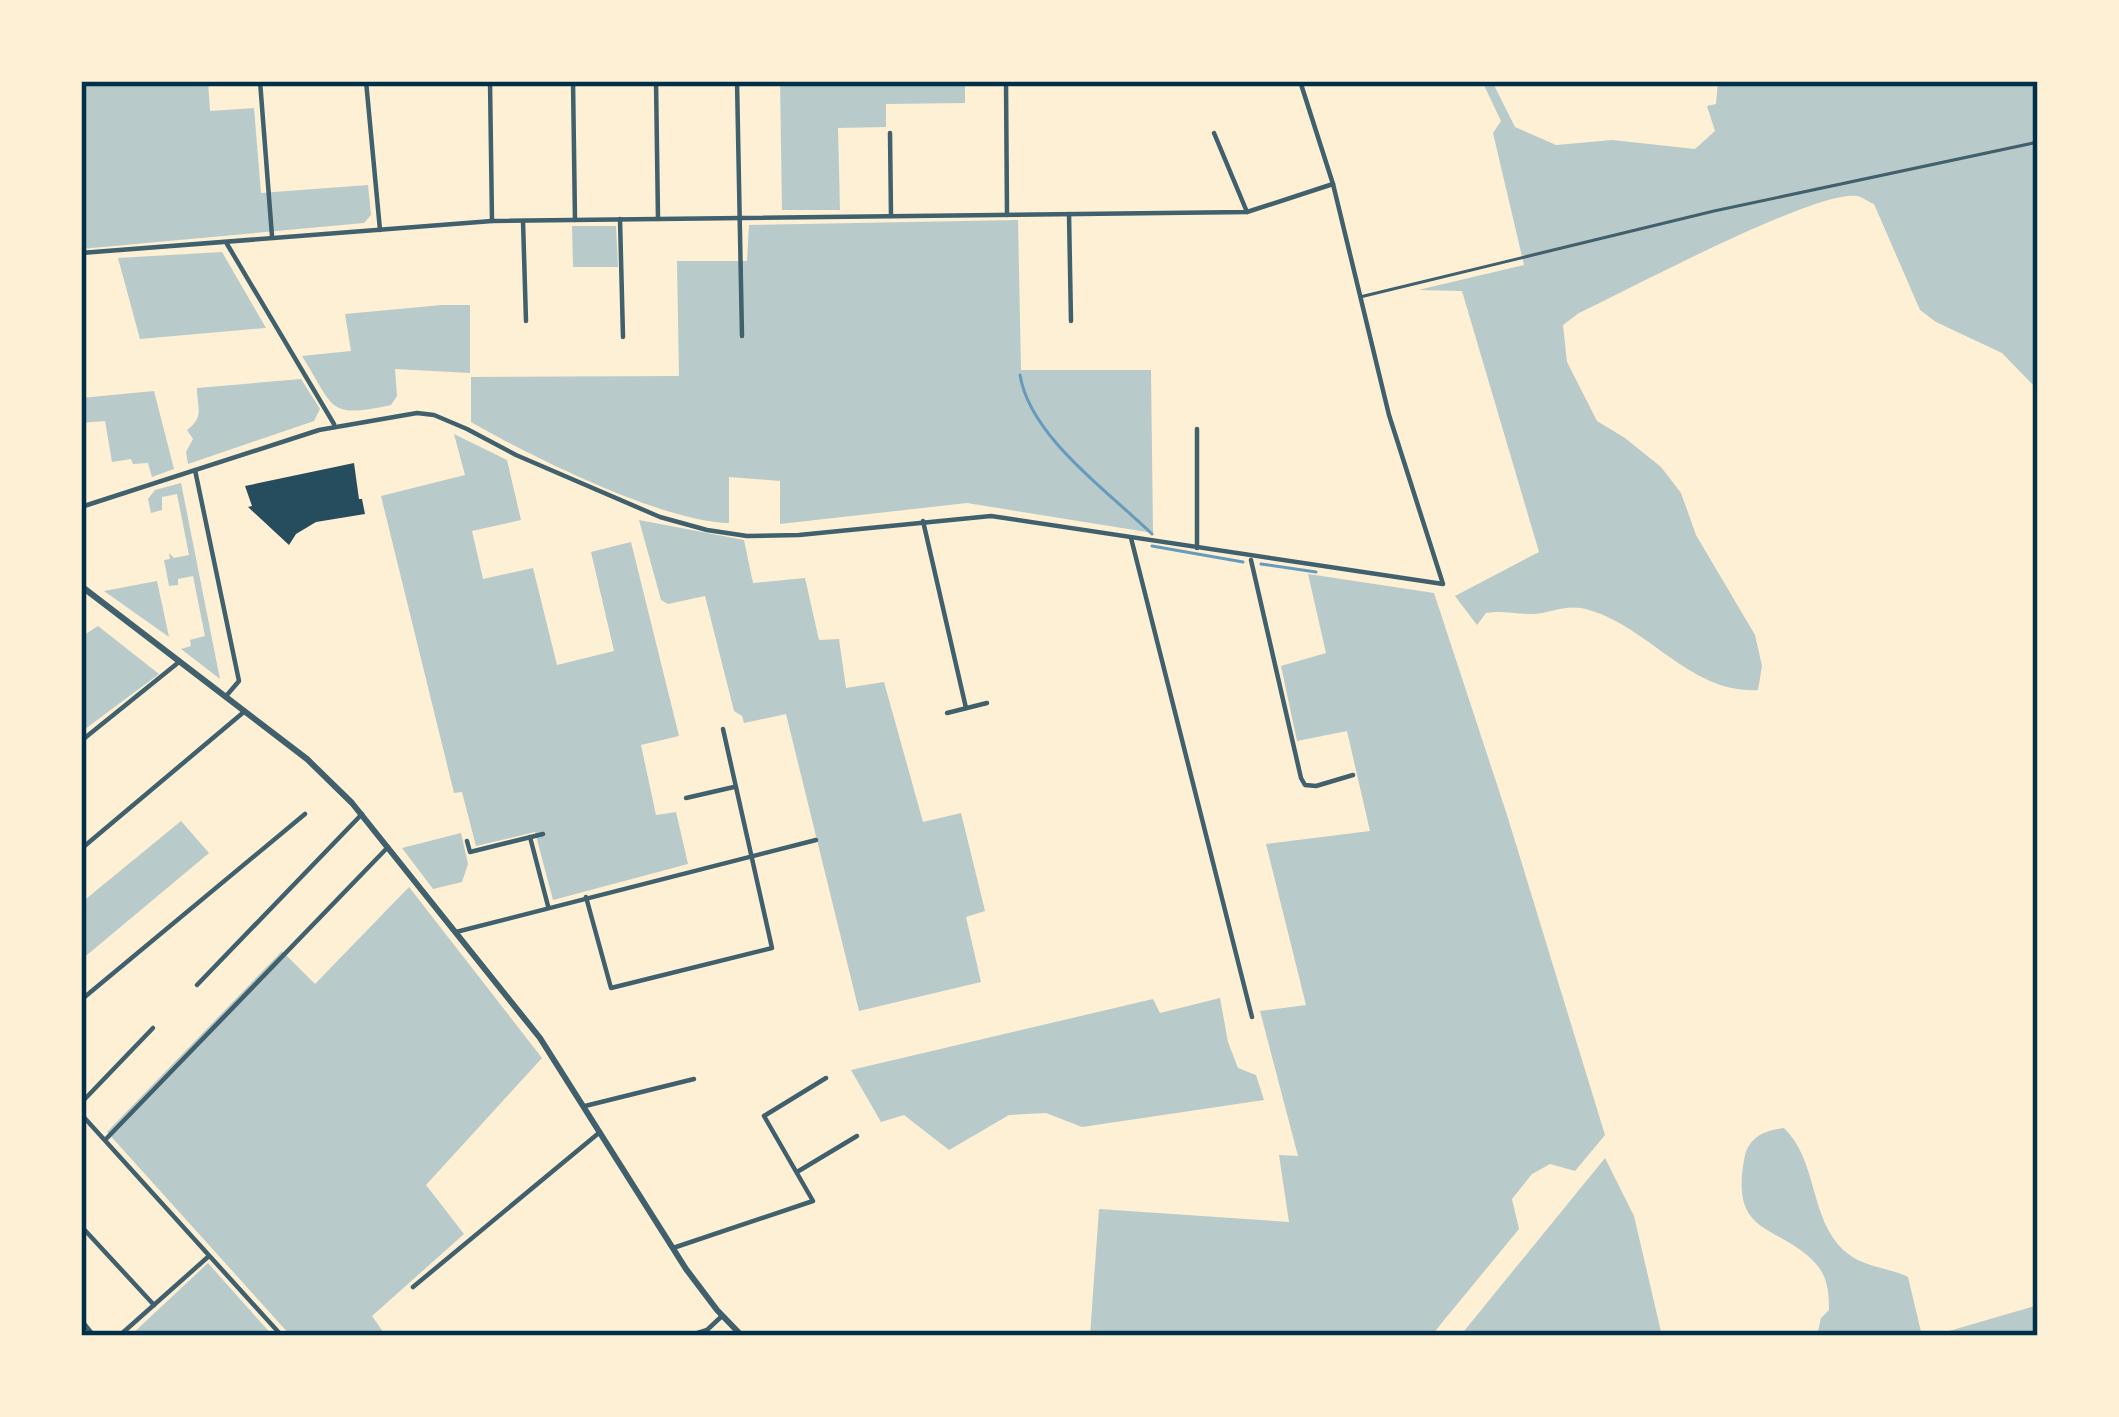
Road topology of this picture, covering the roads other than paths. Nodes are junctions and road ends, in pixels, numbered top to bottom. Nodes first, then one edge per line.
1 (260, 81) edge
2 (366, 81) edge
3 (490, 81) edge
4 (573, 81) edge
5 (656, 81) edge
6 (737, 81) edge
7 (1006, 81) edge
8 (1300, 81) edge
9 (890, 133) dead end
10 (1214, 133) dead end
11 (2038, 142) edge
12 (1333, 184) junction
13 (1247, 212) junction
14 (1007, 214) junction
15 (1069, 214) junction
16 (891, 216) junction
17 (740, 218) junction
18 (658, 219) junction
19 (574, 220) junction
20 (620, 220) junction
21 (492, 221) junction
22 (524, 221) junction
23 (380, 230) junction
24 (272, 239) junction
25 (227, 244) junction
26 (81, 253) edge
27 (1358, 298) junction
28 (526, 321) dead end
29 (1071, 321) dead end
30 (742, 336) dead end
31 (623, 337) dead end
32 (334, 426) junction
33 (1197, 429) dead end
34 (195, 470) junction
35 (81, 507) edge
36 (923, 520) junction
37 (1131, 538) junction
38 (1197, 548) junction
39 (1251, 558) junction
40 (81, 586) edge
41 (179, 661) junction
42 (226, 697) junction
43 (987, 703) dead end
44 (966, 708) junction
45 (245, 711) junction
46 (947, 713) dead end
47 (723, 729) dead end
48 (81, 741) edge
49 (1353, 776) dead end
50 (734, 787) junction
51 (686, 799) dead end
52 (305, 814) dead end
53 (362, 814) junction
54 (543, 834) dead end
55 (530, 837) junction
56 (816, 840) dead end
57 (467, 841) dead end
58 (388, 847) junction
59 (81, 849) edge
60 (752, 856) junction
61 (586, 897) junction
62 (548, 906) junction
63 (456, 932) junction
64 (197, 985) dead end
65 (81, 1000) edge
66 (1252, 1017) dead end
67 (153, 1028) dead end
68 (694, 1078) dead end
69 (826, 1078) dead end
70 (81, 1103) edge
71 (585, 1106) junction
72 (81, 1114) edge
73 (600, 1132) junction
74 (857, 1136) dead end
75 (106, 1139) junction
76 (797, 1172) junction
77 (81, 1226) edge
78 (673, 1249) junction
79 (209, 1256) junction
80 (413, 1287) dead end
81 (154, 1305) junction
82 (722, 1316) junction
83 (81, 1320) edge
84 (94, 1336) edge
85 (119, 1336) edge
86 (282, 1336) edge
87 (688, 1336) edge
88 (742, 1336) edge

1 - 24 street
2 - 23 street
3 - 21 street
4 - 19 street
5 - 18 street
6 - 17 street
7 - 14 street
8 - 12 street
9 - 16 street
10 - 13 street
11 - 27 lane
12 - 13 street
12 - 27 street
13 - 15 street
14 - 15 street
14 - 16 street
15 - 29 street
16 - 17 street
17 - 18 street
17 - 30 street
18 - 20 street
19 - 20 street
19 - 22 street
20 - 31 street
21 - 22 street
21 - 23 street
22 - 28 street
23 - 24 street
24 - 25 street
25 - 26 street
25 - 32 street
27 - 39 street
32 - 34 street
32 - 36 street
33 - 38 street
34 - 35 street
34 - 42 street
36 - 37 street
36 - 44 street
37 - 38 street
37 - 66 street
38 - 39 street
39 - 49 street
40 - 41 street
41 - 42 street
41 - 48 street
42 - 45 street
43 - 44 street
44 - 46 street
45 - 53 street
45 - 59 street
47 - 50 street
50 - 51 street
50 - 60 street
52 - 65 street
53 - 58 street
53 - 64 street
54 - 55 street
55 - 57 street
55 - 62 street
56 - 60 street
58 - 63 street
58 - 75 street
60 - 61 street
60 - 61 street
61 - 62 street
62 - 63 street
63 - 71 street
67 - 70 street
68 - 71 street
69 - 76 street
71 - 73 street
72 - 75 street
73 - 78 street
73 - 80 street
74 - 76 street
75 - 79 street
76 - 78 street
77 - 81 street
78 - 82 street
79 - 81 street
79 - 86 street
81 - 85 street
82 - 87 street
82 - 88 street
83 - 84 street

